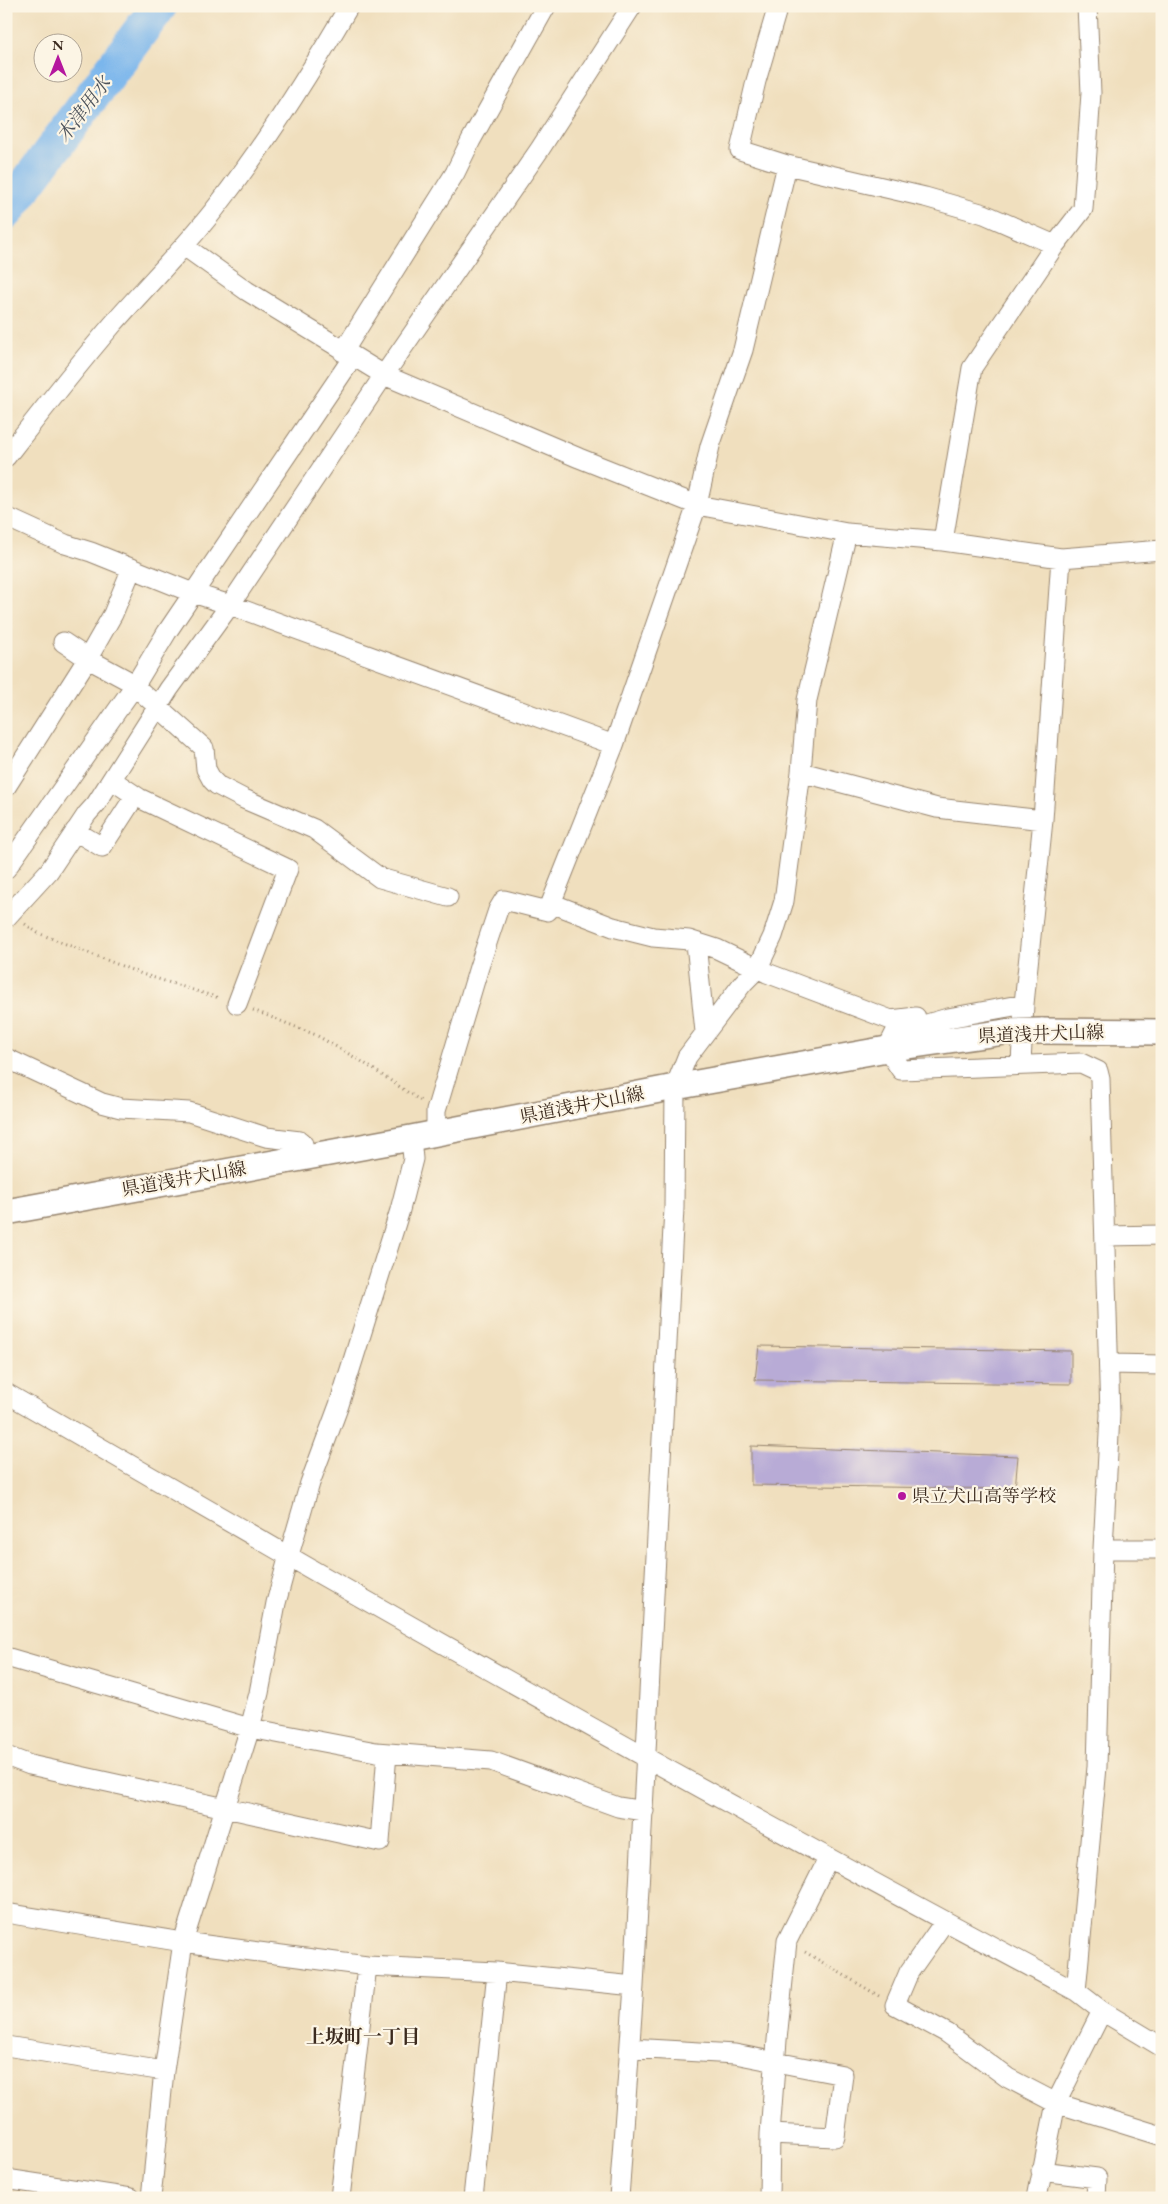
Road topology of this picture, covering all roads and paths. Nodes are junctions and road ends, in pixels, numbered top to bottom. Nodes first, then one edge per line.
1 (349, 6) edge
2 (546, 6) edge
3 (632, 6) edge
4 (778, 6) edge
5 (1087, 6) edge
6 (787, 165) junction
7 (1055, 245) junction
8 (184, 246) junction
9 (348, 354) junction
10 (384, 375) junction
11 (6, 457) edge
12 (697, 505) junction
13 (6, 517) edge
14 (847, 533) junction
15 (943, 541) junction
16 (1162, 550) edge
17 (1061, 558) junction
18 (132, 568) junction
19 (193, 593) junction
20 (230, 605) junction
21 (63, 642) dead end
22 (88, 658) junction
23 (134, 685) junction
24 (158, 706) junction
25 (614, 746) junction
26 (801, 772) junction
27 (112, 780) junction
28 (6, 788) edge
29 (135, 796) junction
30 (1043, 820) junction
31 (75, 832) junction
32 (6, 869) edge
33 (448, 897) dead end
34 (552, 903) junction
35 (6, 918) edge
36 (696, 943) junction
37 (758, 968) junction
38 (236, 1004) dead end
39 (1024, 1004) junction
40 (948, 1018) junction
41 (705, 1032) junction
42 (1162, 1032) edge
43 (887, 1049) junction
44 (6, 1058) edge
45 (1022, 1064) junction
46 (675, 1087) junction
47 (436, 1132) junction
48 (411, 1138) junction
49 (304, 1157) junction
50 (6, 1212) edge
51 (1162, 1235) edge
52 (1106, 1236) junction
53 (1109, 1364) junction
54 (1162, 1365) edge
55 (6, 1393) edge
56 (1103, 1549) junction
57 (1162, 1549) edge
58 (289, 1556) junction
59 (6, 1657) edge
60 (250, 1728) junction
61 (387, 1753) junction
62 (6, 1756) edge
63 (646, 1757) junction
64 (225, 1808) junction
65 (644, 1812) junction
66 (828, 1859) junction
67 (6, 1913) edge
68 (945, 1921) junction
69 (787, 1941) junction
70 (183, 1942) junction
71 (367, 1966) junction
72 (496, 1972) junction
73 (634, 1986) junction
74 (1076, 1992) junction
75 (895, 2005) junction
76 (1102, 2011) junction
77 (6, 2046) edge
78 (1162, 2046) edge
79 (630, 2048) junction
80 (776, 2062) junction
81 (164, 2070) junction
82 (1056, 2103) junction
83 (770, 2134) junction
84 (1162, 2136) edge
85 (1041, 2172) junction
86 (6, 2179) edge
87 (131, 2198) edge
88 (151, 2198) edge
89 (340, 2198) edge
90 (473, 2198) edge
91 (619, 2198) edge
92 (769, 2198) edge
93 (1037, 2198) edge
94 (1096, 2198) edge

1 - 8 street
2 - 9 street
3 - 10 street
4 - 6 street
5 - 7 street
6 - 7 street
6 - 12 street
7 - 15 street
8 - 9 street
8 - 11 street
9 - 10 street
9 - 19 street
10 - 12 street
10 - 20 street
12 - 14 street
12 - 25 street
13 - 18 street
14 - 15 street
14 - 26 street
15 - 17 street
16 - 17 street
17 - 30 street
18 - 19 street
18 - 22 street
19 - 20 street
19 - 23 street
20 - 24 street
20 - 25 street
21 - 22 street
22 - 23 street
22 - 28 street
23 - 24 street
23 - 32 street
24 - 27 street
24 - 33 street
25 - 34 street
26 - 30 street
26 - 37 street
27 - 29 street
27 - 31 street
29 - 31 street
29 - 38 street
30 - 39 street
31 - 35 street
34 - 36 street
34 - 47 street
36 - 37 street
36 - 41 street
37 - 40 street
37 - 41 street
39 - 40 street
39 - 45 street
40 - 43 street
41 - 46 street
42 - 43 main road, 県道浅井犬山線, bridge
43 - 45 street
43 - 46 main road, 県道浅井犬山線
44 - 49 street
45 - 52 street
46 - 47 main road, 県道浅井犬山線
46 - 63 street
47 - 48 main road, 県道浅井犬山線
48 - 49 main road, 県道浅井犬山線
48 - 58 street
49 - 50 main road, 県道浅井犬山線
51 - 52 street
52 - 53 street
53 - 54 street
53 - 56 street
55 - 58 street
56 - 57 street
56 - 74 street
58 - 60 street
58 - 63 street
59 - 60 street
60 - 61 street
60 - 64 street
61 - 64 street
61 - 65 street
62 - 64 street
63 - 65 street
63 - 66 street
64 - 70 street
65 - 73 street
66 - 68 street
66 - 69 street
67 - 70 street
68 - 74 street
68 - 75 street
69 - 75 path
69 - 80 street
70 - 71 street
70 - 81 street
71 - 72 street
71 - 89 street
72 - 73 street
72 - 90 street
73 - 79 street
74 - 76 street
75 - 82 street
76 - 78 street
76 - 82 street
77 - 81 street
79 - 80 street
79 - 91 street
80 - 83 street
80 - 83 street
81 - 88 street
82 - 84 street
82 - 85 street
83 - 92 street
85 - 93 street
85 - 94 street
86 - 87 street

